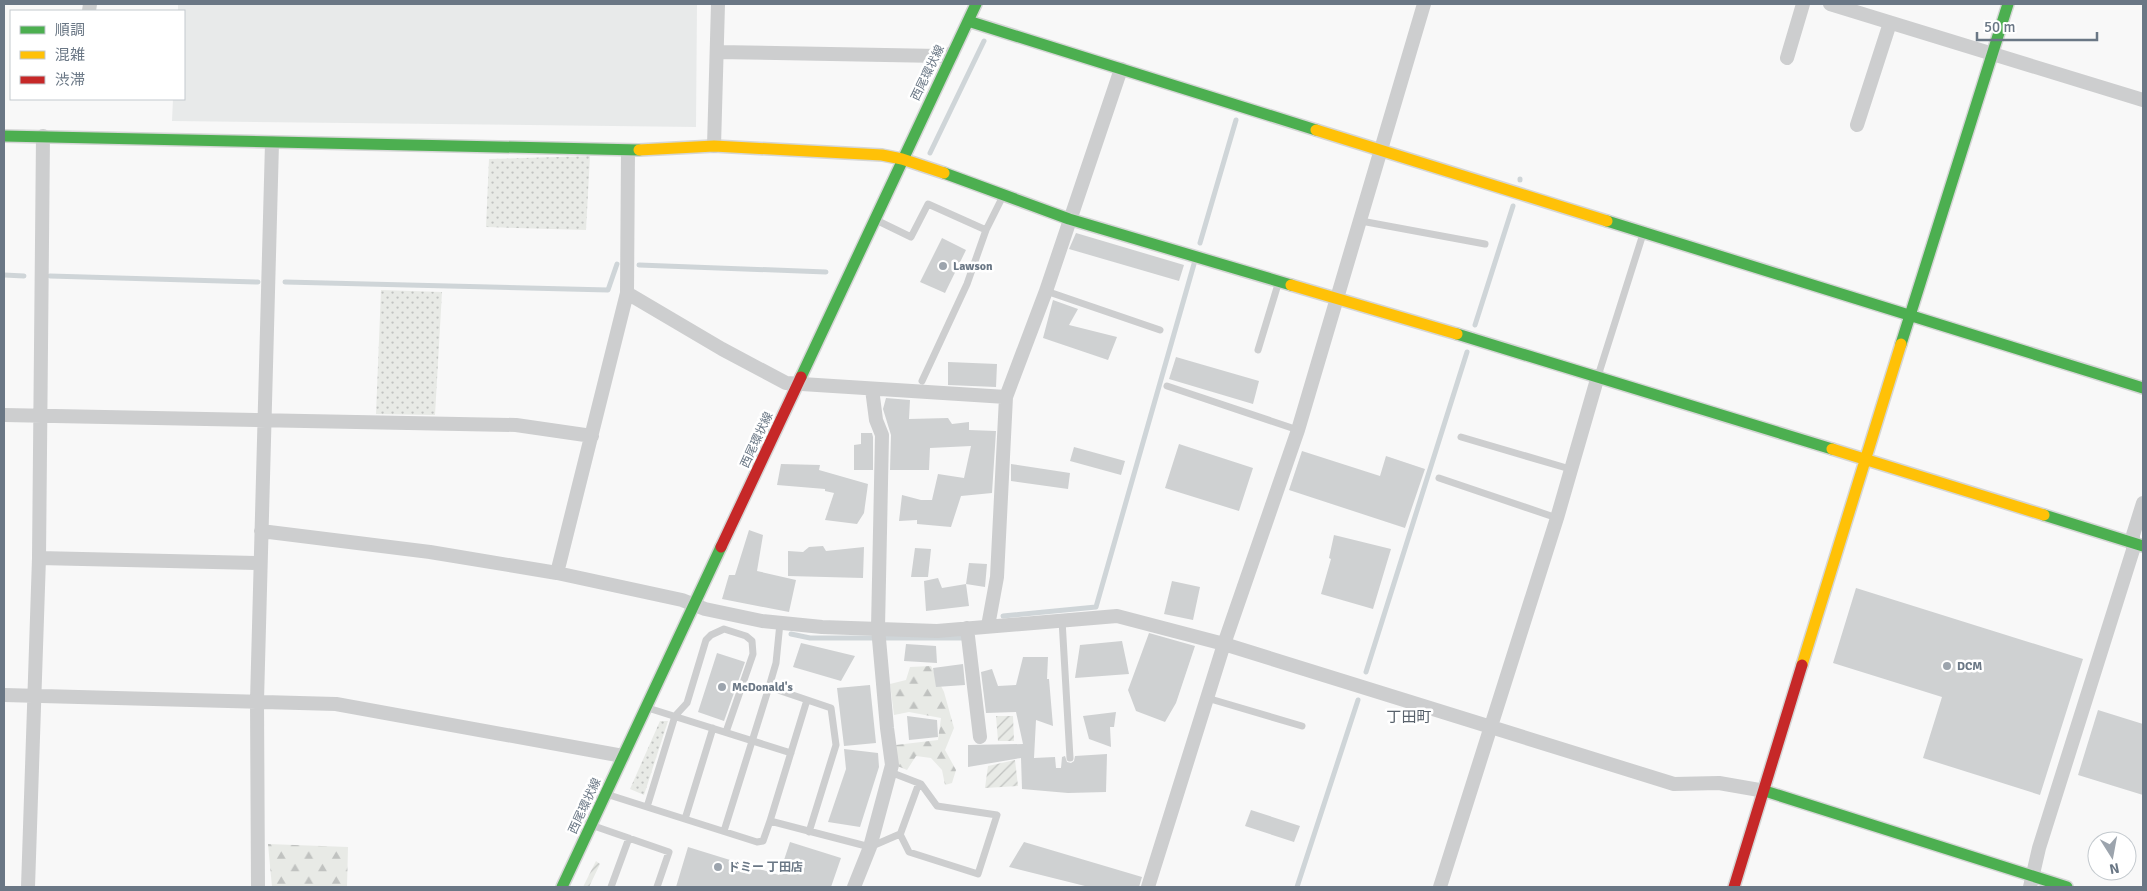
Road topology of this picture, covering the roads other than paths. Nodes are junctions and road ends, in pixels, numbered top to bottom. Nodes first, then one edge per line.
1 (718, 4) edge
2 (976, 4) edge
3 (1424, 4) edge
4 (1803, 4) edge
5 (1830, 4) edge
6 (2008, 4) edge
7 (968, 21) junction
8 (1890, 22) junction
9 (717, 52) junction
10 (952, 54) junction
11 (1992, 54) junction
12 (1787, 58) dead end
13 (1121, 69) junction
14 (2143, 100) edge
15 (1856, 125) dead end
16 (4, 136) edge
17 (43, 136) junction
18 (272, 143) junction
19 (714, 146) junction
20 (1382, 150) junction
21 (628, 151) junction
22 (902, 159) junction
23 (1004, 194) junction
24 (1069, 219) junction
25 (876, 220) junction
26 (1360, 221) junction
27 (986, 230) junction
28 (1644, 231) junction
29 (1485, 244) dead end
30 (1279, 281) junction
31 (1046, 291) junction
32 (627, 293) junction
33 (1338, 298) junction
34 (1910, 314) junction
35 (1160, 330) dead end
36 (1258, 350) dead end
37 (1598, 376) junction
38 (922, 381) dead end
39 (799, 383) junction
40 (1167, 386) dead end
41 (872, 388) junction
42 (2143, 388) edge
43 (1006, 397) junction
44 (4, 415) edge
45 (42, 415) junction
46 (263, 420) junction
47 (1298, 430) junction
48 (592, 436) junction
49 (1461, 437) dead end
50 (1865, 460) junction
51 (1570, 469) junction
52 (1439, 478) dead end
53 (2143, 503) edge
54 (1557, 518) junction
55 (261, 531) junction
56 (2138, 544) edge
57 (39, 558) junction
58 (260, 564) junction
59 (558, 573) junction
60 (695, 605) junction
61 (1062, 620) junction
62 (780, 623) junction
63 (988, 626) junction
64 (968, 628) junction
65 (878, 631) junction
66 (1224, 644) junction
67 (769, 687) junction
68 (4, 695) edge
69 (33, 695) junction
70 (1207, 698) junction
71 (807, 700) junction
72 (257, 701) junction
73 (647, 708) junction
74 (675, 716) junction
75 (1302, 726) dead end
76 (1490, 726) junction
77 (713, 728) junction
78 (726, 732) junction
79 (980, 737) dead end
80 (752, 740) junction
81 (791, 752) junction
82 (624, 756) junction
83 (1070, 758) dead end
84 (890, 772) junction
85 (919, 783) junction
86 (1765, 791) junction
87 (606, 794) junction
88 (647, 807) junction
89 (685, 819) junction
90 (770, 821) junction
91 (591, 825) junction
92 (724, 831) junction
93 (809, 832) junction
94 (900, 835) junction
95 (629, 838) junction
96 (870, 847) junction
97 (2031, 882) edge
98 (28, 887) edge
99 (258, 887) edge
100 (562, 887) edge
101 (612, 887) edge
102 (657, 887) edge
103 (854, 887) edge
104 (1148, 887) edge
105 (1440, 887) edge
106 (1734, 887) edge
107 (2067, 887) edge

1 - 9 street
2 - 7 street, 西尾環状線
3 - 20 street
4 - 12 street
5 - 8 street
6 - 11 street
7 - 10 street, 西尾環状線
7 - 13 street
8 - 11 street
8 - 15 street
9 - 10 street
9 - 19 street
10 - 22 street, 西尾環状線
11 - 14 street
11 - 34 street
13 - 20 street
13 - 24 street
16 - 17 street
17 - 18 street
17 - 45 street
18 - 21 street
18 - 46 street
19 - 21 street
19 - 22 street
20 - 26 street
20 - 28 street
21 - 32 street
22 - 23 street
22 - 25 street, 西尾環状線
23 - 24 street
23 - 27 lane
24 - 30 street
24 - 31 street
25 - 27 lane
25 - 39 street, 西尾環状線
26 - 29 lane
26 - 33 street
27 - 38 lane
28 - 34 street
28 - 37 lane
30 - 33 street
30 - 36 lane
31 - 35 lane
31 - 43 street
32 - 39 street
32 - 48 street
33 - 37 street
33 - 47 street
34 - 42 street
34 - 50 street
37 - 50 street
37 - 51 street
39 - 41 street
39 - 60 street, 西尾環状線
40 - 47 lane
41 - 43 street
41 - 65 street
43 - 63 street
44 - 45 street
45 - 46 street
45 - 57 street
46 - 48 street
46 - 55 street
47 - 66 street
48 - 59 street
49 - 51 lane
50 - 56 street
50 - 86 street
51 - 54 street
52 - 54 lane
53 - 56 street
54 - 76 street
55 - 58 street
55 - 59 street
56 - 97 street
57 - 58 street
57 - 69 street
58 - 72 street
59 - 60 street
60 - 62 street
60 - 73 street, 西尾環状線
61 - 63 street
61 - 66 street
61 - 83 lane
62 - 65 street
62 - 67 lane
63 - 64 street
64 - 65 street
64 - 79 street
65 - 84 street
66 - 70 street
66 - 76 street
67 - 71 lane
67 - 80 lane
68 - 69 street
69 - 72 street
69 - 98 street
70 - 75 lane
70 - 104 street
71 - 81 lane
71 - 93 lane
72 - 82 street
72 - 99 street
73 - 74 lane
73 - 82 street, 西尾環状線
74 - 77 lane
74 - 78 lane
74 - 88 lane
76 - 86 street
76 - 105 street
77 - 78 lane
77 - 89 lane
78 - 80 lane
80 - 81 lane
80 - 92 lane
81 - 90 lane
82 - 87 street, 西尾環状線
84 - 85 lane
84 - 96 street
85 - 94 lane
85 - 94 lane
86 - 97 street
86 - 106 street
87 - 88 lane
87 - 91 street, 西尾環状線
88 - 89 lane
89 - 92 lane
90 - 92 lane
90 - 93 lane
91 - 95 lane
91 - 100 street, 西尾環状線
93 - 96 lane
94 - 96 lane
95 - 101 lane
95 - 102 lane
96 - 103 street
97 - 107 street

